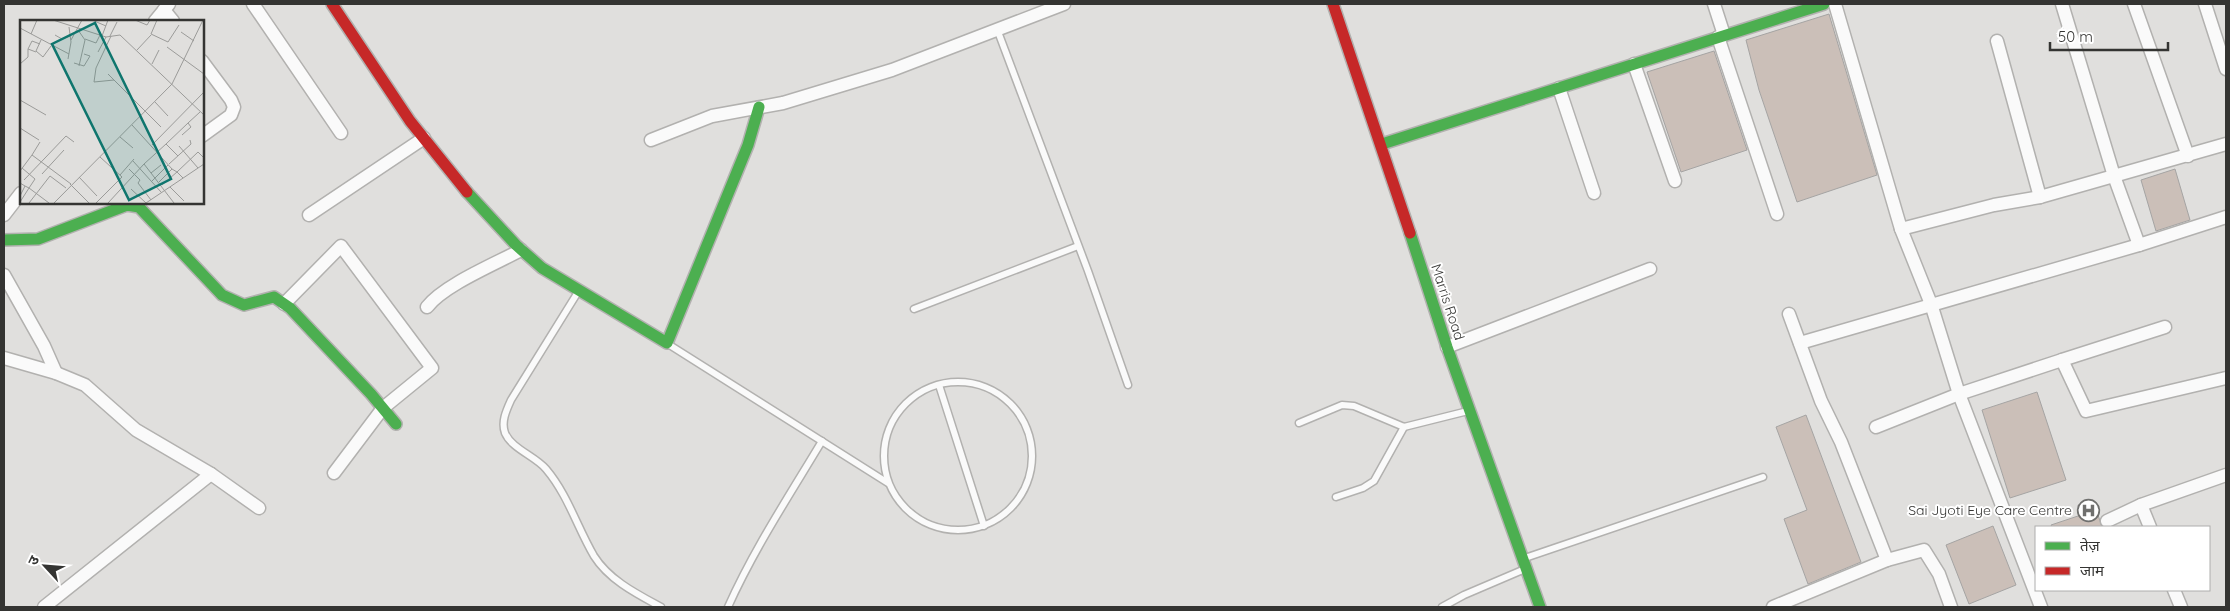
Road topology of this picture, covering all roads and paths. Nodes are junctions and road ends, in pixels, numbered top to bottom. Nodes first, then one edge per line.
1 (253, 4) edge
2 (332, 4) edge
3 (1064, 4) edge
4 (1333, 4) edge
5 (1714, 4) edge
6 (1824, 4) edge
7 (1836, 4) edge
8 (2062, 4) edge
9 (2134, 4) edge
10 (2205, 4) edge
11 (167, 7) edge
12 (156, 20) edge
13 (173, 20) edge
14 (997, 29) junction
15 (1721, 36) junction
16 (1997, 41) dead end
17 (204, 64) edge
18 (1634, 64) junction
19 (2226, 68) edge
20 (1559, 88) junction
21 (759, 107) junction
22 (340, 133) dead end
23 (204, 135) edge
24 (424, 138) junction
25 (651, 140) dead end
26 (1382, 144) junction
27 (2226, 144) edge
28 (2188, 156) junction
29 (2114, 176) junction
30 (1675, 181) dead end
31 (1594, 193) dead end
32 (20, 194) edge
33 (2040, 197) junction
34 (128, 204) edge
35 (1777, 214) dead end
36 (4, 215) edge
37 (308, 215) dead end
38 (2226, 217) edge
39 (1901, 229) junction
40 (4, 240) edge
41 (2140, 245) junction
42 (1078, 246) junction
43 (521, 250) junction
44 (1650, 269) dead end
45 (4, 275) edge
46 (579, 290) junction
47 (284, 304) junction
48 (1931, 304) junction
49 (427, 307) dead end
50 (914, 309) dead end
51 (1789, 314) dead end
52 (2165, 327) dead end
53 (1800, 343) junction
54 (667, 344) junction
55 (1447, 347) junction
56 (4, 358) edge
57 (2062, 360) junction
58 (56, 373) junction
59 (2226, 378) edge
60 (939, 385) junction
61 (1128, 385) dead end
62 (1959, 394) junction
63 (382, 408) junction
64 (1469, 410) junction
65 (1300, 423) dead end
66 (396, 424) dead end
67 (1404, 427) junction
68 (1876, 427) dead end
69 (822, 441) junction
70 (334, 472) dead end
71 (211, 474) junction
72 (2226, 475) edge
73 (1763, 477) dead end
74 (888, 483) junction
75 (1336, 497) dead end
76 (2141, 505) junction
77 (259, 508) dead end
78 (2107, 520) dead end
79 (984, 526) junction
80 (2150, 526) edge
81 (1887, 560) junction
82 (1524, 564) junction
83 (2174, 591) edge
84 (44, 607) edge
85 (661, 607) edge
86 (728, 607) edge
87 (1442, 607) edge
88 (1540, 607) edge
89 (1773, 607) edge
90 (1951, 607) edge
91 (2041, 607) edge
92 (2181, 607) edge

1 - 22 street
2 - 24 street
3 - 14 street
4 - 26 street, Marris Road
5 - 15 street
6 - 15 street
7 - 39 street
8 - 29 street
9 - 28 street
10 - 19 street
11 - 12 street
11 - 13 street
14 - 21 street
14 - 42 lane
15 - 18 street
15 - 35 street
16 - 33 street
17 - 23 street
18 - 20 street
18 - 30 street
20 - 26 street
20 - 31 street
21 - 25 street
21 - 54 street
24 - 37 street
24 - 43 street
26 - 55 street, Marris Road
27 - 28 street
28 - 29 street
29 - 33 street
29 - 41 street
32 - 36 street
33 - 39 street
34 - 40 street
34 - 47 street
38 - 41 street
39 - 48 street
41 - 48 street
42 - 50 lane
42 - 61 lane
43 - 46 street
43 - 49 street
44 - 55 street
45 - 58 street
46 - 54 street
46 - 85 lane
47 - 63 street
47 - 63 street
48 - 53 street
48 - 62 street
51 - 53 street
52 - 57 street
53 - 81 street
54 - 69 lane
55 - 64 street, Marris Road
56 - 58 street
57 - 59 street
57 - 62 street
58 - 71 street
60 - 74 lane
60 - 79 lane
60 - 79 lane
62 - 68 street
62 - 91 street
63 - 66 street
63 - 70 street
64 - 67 lane
64 - 82 street, Marris Road
65 - 67 lane
67 - 75 lane
69 - 74 lane
69 - 86 lane
71 - 77 street
71 - 84 street
72 - 76 street
73 - 82 lane
74 - 79 lane
76 - 78 street
76 - 80 street
81 - 89 street
81 - 90 street
82 - 87 lane
82 - 88 street, Marris Road
83 - 92 street

